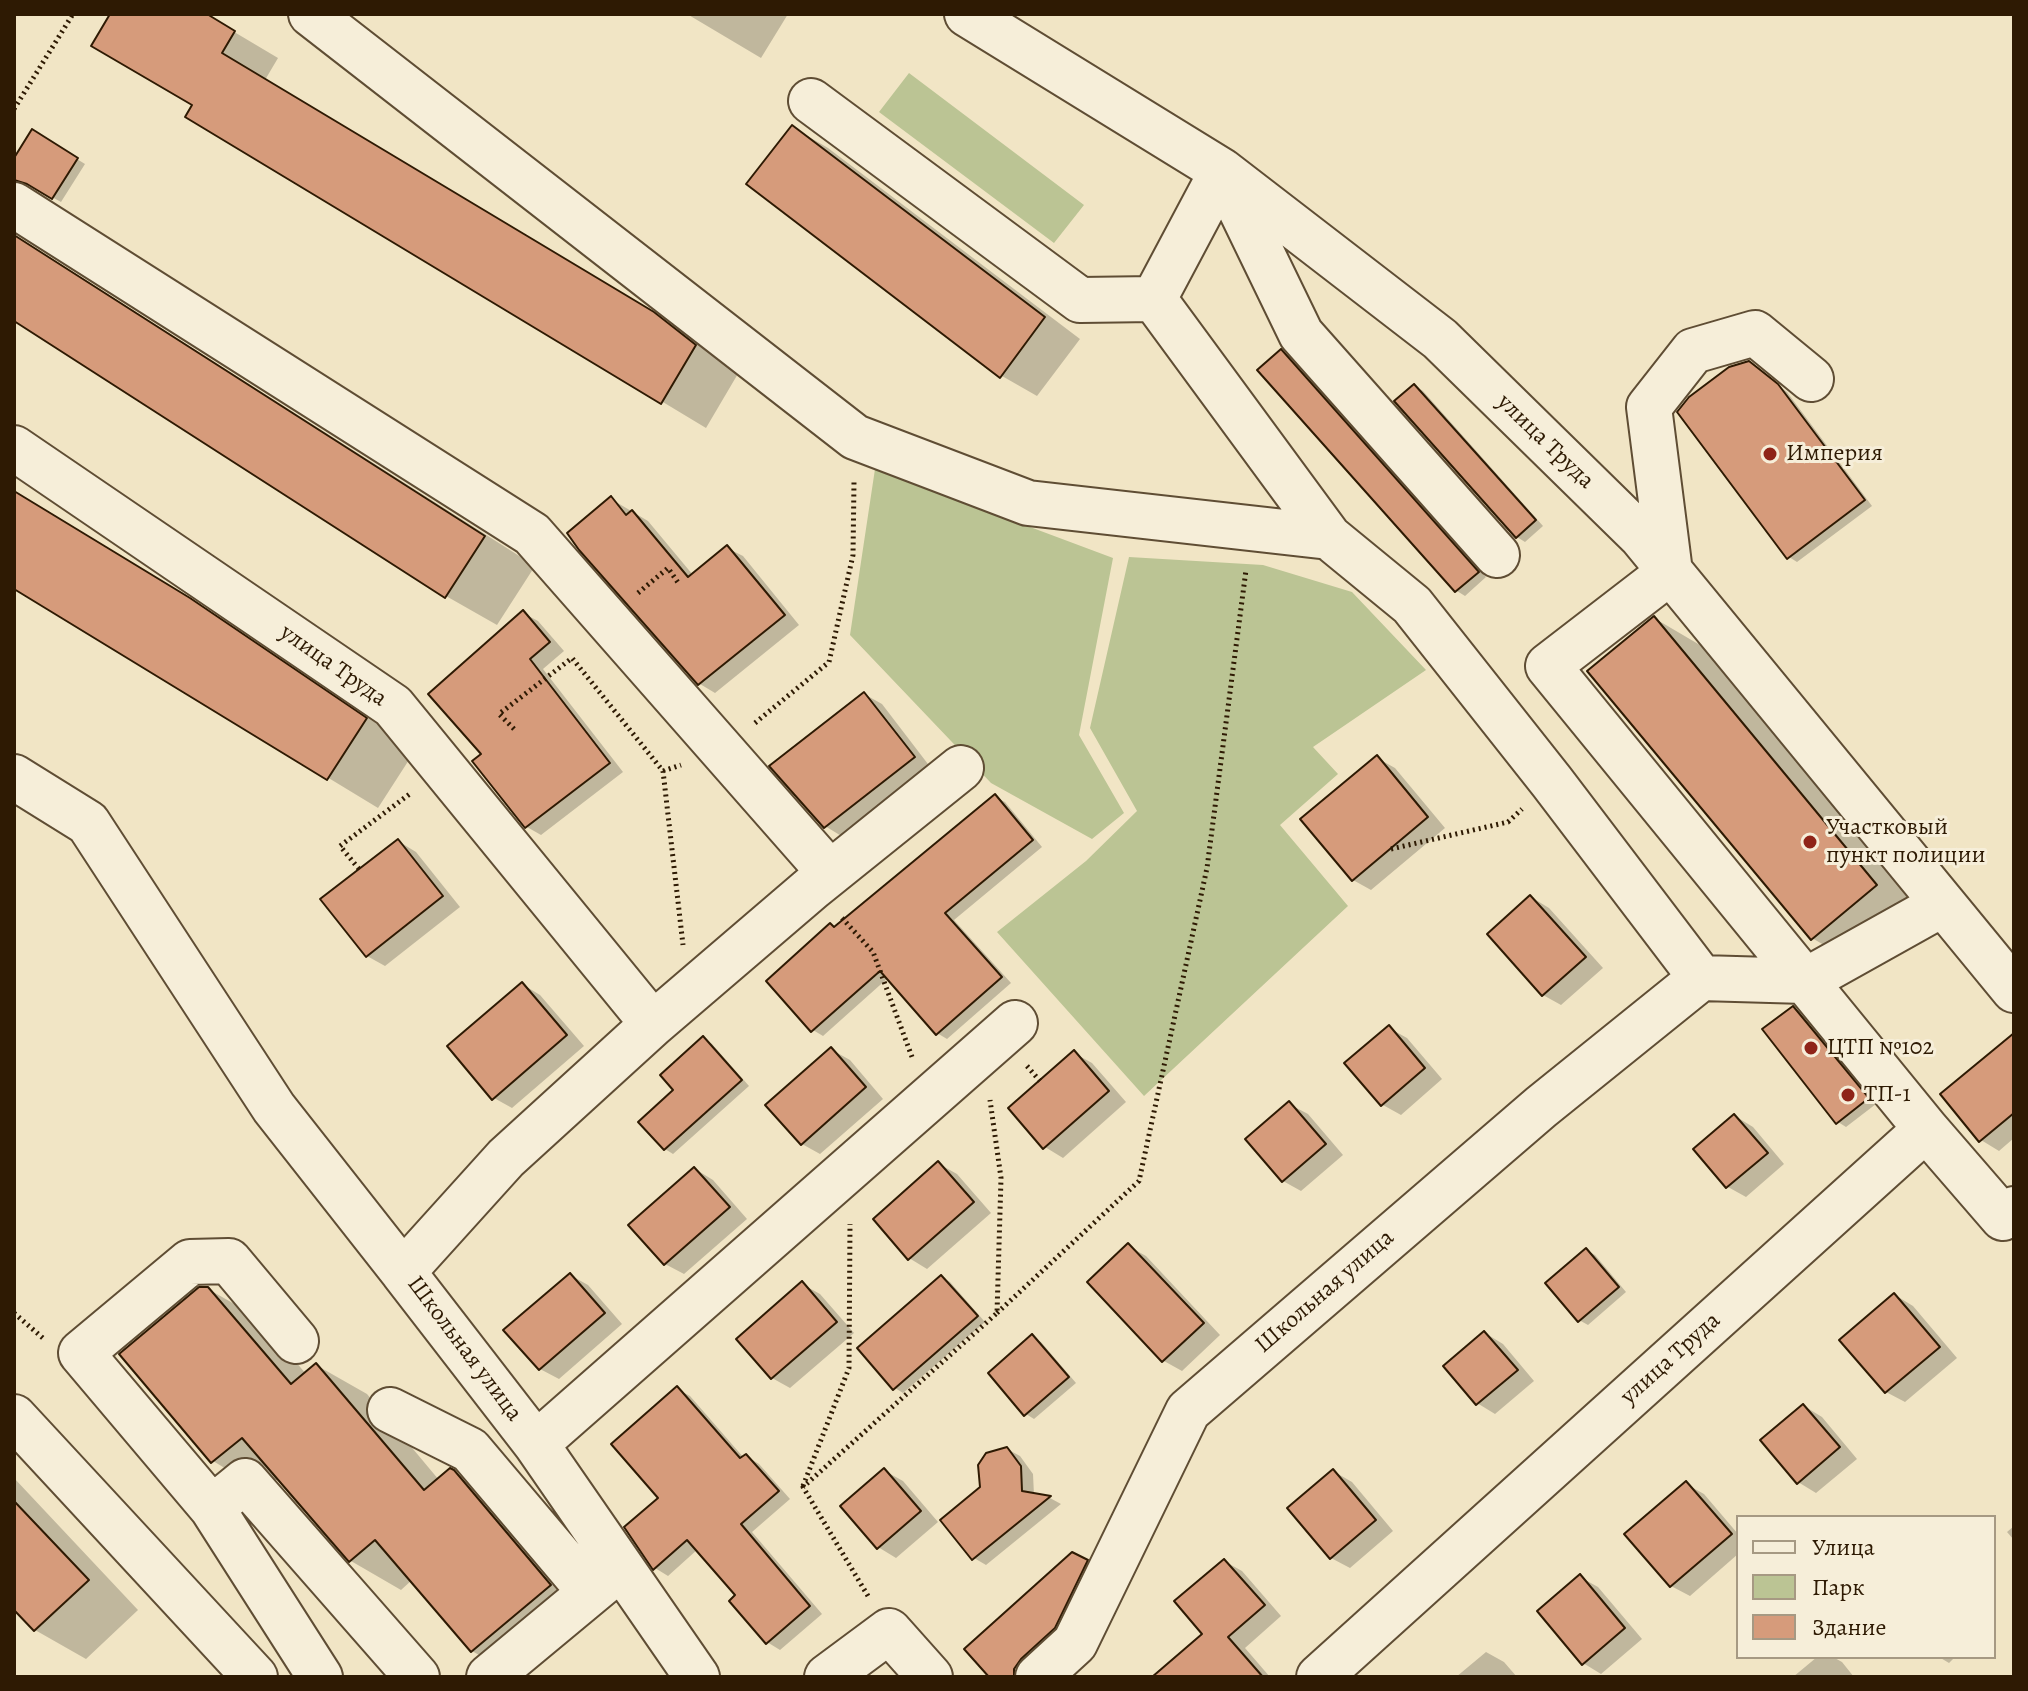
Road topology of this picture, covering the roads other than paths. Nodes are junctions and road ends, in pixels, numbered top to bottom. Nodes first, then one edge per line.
1 (311, 14) edge
2 (967, 14) edge
3 (811, 101) dead end
4 (1222, 171) junction
5 (14, 205) edge
6 (1154, 299) junction
7 (1811, 379) dead end
8 (14, 448) edge
9 (1329, 537) junction
10 (1497, 555) dead end
11 (1670, 572) junction
12 (961, 768) dead end
13 (14, 777) edge
14 (830, 873) junction
15 (1941, 905) junction
16 (1701, 978) junction
17 (1805, 981) junction
18 (2014, 990) edge
19 (1015, 1023) dead end
20 (653, 1024) junction
21 (1926, 1129) junction
22 (2010, 1219) edge
23 (403, 1272) junction
24 (296, 1341) dead end
25 (390, 1410) dead end
26 (14, 1417) edge
27 (536, 1444) junction
28 (212, 1508) junction
29 (606, 1580) junction
30 (255, 1677) edge
31 (320, 1677) edge
32 (417, 1677) edge
33 (489, 1677) edge
34 (697, 1677) edge
35 (827, 1677) edge
36 (930, 1677) edge
37 (1038, 1677) edge
38 (1319, 1677) edge

1 - 9 street
2 - 4 street, улица Труда
3 - 6 street
4 - 6 street
4 - 10 street
4 - 11 street, улица Труда
5 - 14 street
6 - 9 street
7 - 11 street
8 - 20 street, улица Труда
9 - 16 street
11 - 15 street, улица Труда
11 - 17 street
12 - 14 street, Школьная улица
13 - 23 street
14 - 20 street, Школьная улица
15 - 17 street
15 - 18 street, улица Труда
16 - 17 street
16 - 37 street, Школьная улица
17 - 21 street
19 - 27 street
20 - 23 street, Школьная улица
21 - 22 street
21 - 38 street, улица Труда
23 - 27 street, Школьная улица
24 - 28 street
25 - 29 street
26 - 30 street
27 - 29 street, Школьная улица
28 - 31 street
28 - 32 street
29 - 33 street
29 - 34 street, Школьная улица
35 - 36 street

